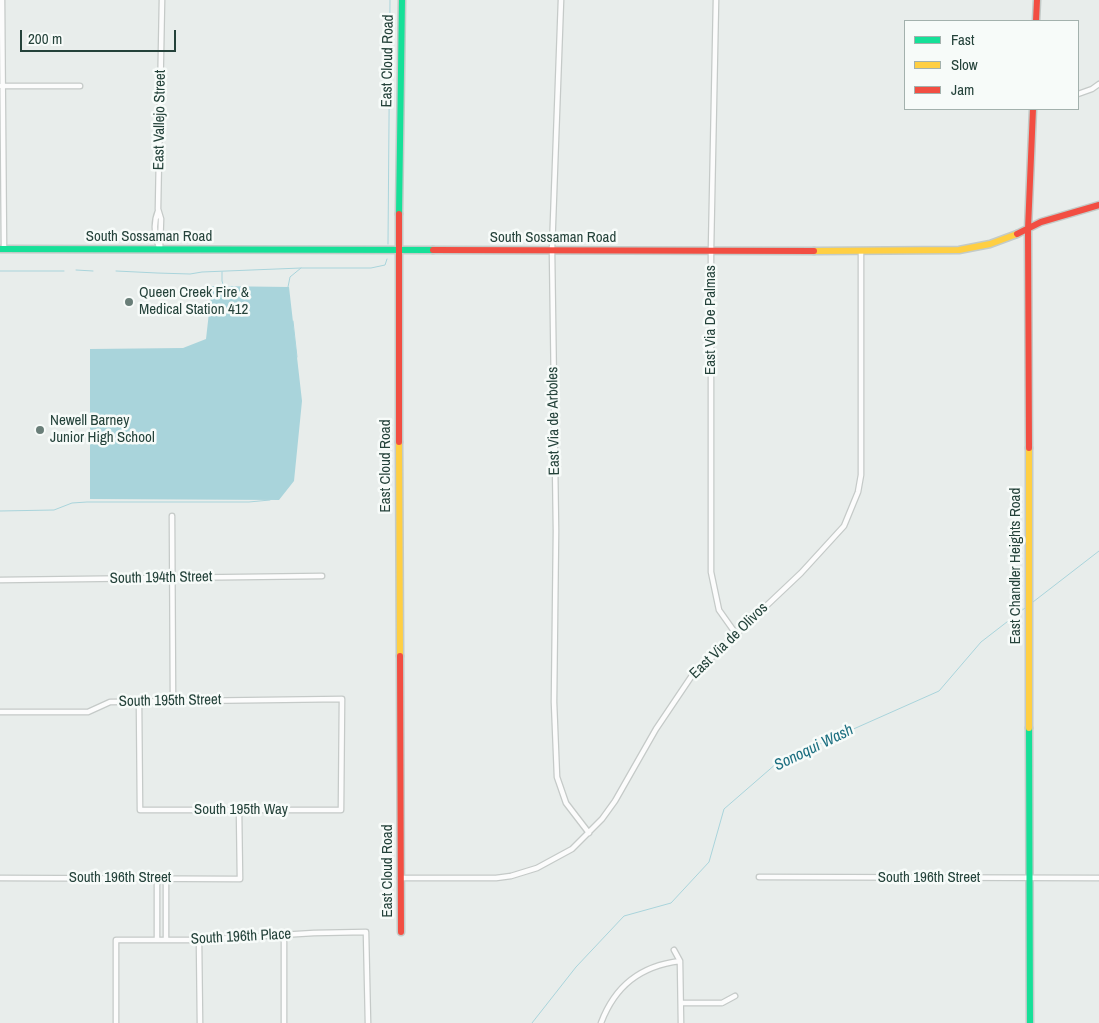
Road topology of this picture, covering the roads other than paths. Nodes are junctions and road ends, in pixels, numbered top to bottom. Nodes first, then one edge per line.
1 (2, 0) edge
2 (162, 0) edge
3 (402, 0) edge
4 (561, 0) edge
5 (716, 0) edge
6 (1037, 0) edge
7 (1, 17) edge
8 (1036, 20) edge
9 (1099, 84) edge
10 (1, 86) junction
11 (80, 86) dead end
12 (1079, 94) edge
13 (1033, 110) edge
14 (1099, 204) edge
15 (1028, 229) junction
16 (2, 249) edge
17 (160, 249) junction
18 (398, 250) junction
19 (552, 250) junction
20 (711, 250) junction
21 (861, 251) junction
22 (172, 516) dead end
23 (322, 576) dead end
24 (172, 577) junction
25 (0, 580) edge
26 (736, 634) junction
27 (139, 701) junction
28 (173, 701) junction
29 (0, 712) edge
30 (240, 810) junction
31 (342, 810) joint
32 (589, 833) junction
33 (760, 877) dead end
34 (0, 878) edge
35 (157, 878) junction
36 (166, 878) junction
37 (400, 878) junction
38 (1099, 878) edge
39 (1030, 879) junction
40 (157, 922) junction
41 (166, 922) junction
42 (401, 932) dead end
43 (284, 935) junction
44 (157, 940) junction
45 (166, 940) junction
46 (199, 940) junction
47 (674, 950) dead end
48 (680, 961) junction
49 (735, 996) dead end
50 (680, 1004) junction
51 (116, 1023) edge
52 (200, 1023) edge
53 (284, 1023) edge
54 (368, 1023) edge
55 (601, 1023) edge
56 (680, 1023) edge
57 (1030, 1023) edge

1 - 7 street
2 - 17 street, East Vallejo Street
3 - 18 main road, East Cloud Road
4 - 19 street, East Via de Arboles
5 - 20 street, East Via De Palmas
6 - 8 main road
7 - 10 street
9 - 12 street
10 - 11 street
10 - 16 street
13 - 15 main road, East Chandler Heights Road
14 - 15 main road, South Sossaman Road
15 - 21 main road, South Sossaman Road
15 - 39 main road, East Chandler Heights Road
16 - 17 main road, South Sossaman Road
17 - 18 main road, South Sossaman Road
18 - 19 main road, South Sossaman Road
18 - 37 main road, East Cloud Road
19 - 20 main road, South Sossaman Road
19 - 32 street, East Via de Arboles
20 - 21 main road, South Sossaman Road
20 - 26 street, East Via De Palmas
21 - 26 street, East Via de Olivos
22 - 24 street
23 - 24 street, South 194th Street
24 - 25 street, South 194th Street
24 - 28 street
26 - 32 street, East Via de Olivos
27 - 28 street, South 195th Street
27 - 29 street, South 195th Street
27 - 30 street, South 195th Way
28 - 31 street, South 195th Street
30 - 31 street, South 195th Way
30 - 36 street, South 196th Street
32 - 37 street, East Via de Olivos
33 - 39 street, South 196th Street
34 - 35 street, South 196th Street
35 - 36 street, South 196th Street
35 - 40 street
36 - 41 street
37 - 42 main road, East Cloud Road
38 - 39 street, South 196th Street
39 - 57 main road, East Chandler Heights Road
40 - 41 street
40 - 44 street
41 - 45 street
43 - 46 street, South 196th Place
43 - 53 street
43 - 54 street, South 196th Place
44 - 45 street, South 196th Place
44 - 51 street, South 196th Place
45 - 46 street, South 196th Place
46 - 52 street
47 - 48 street
48 - 50 street
48 - 55 street
49 - 50 street
50 - 56 street

